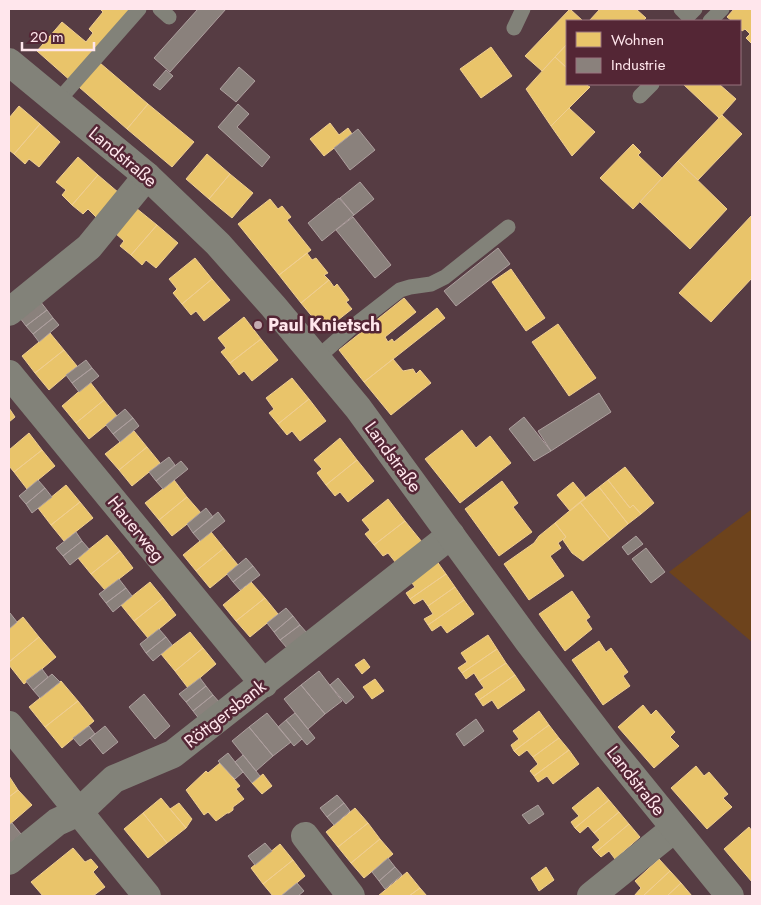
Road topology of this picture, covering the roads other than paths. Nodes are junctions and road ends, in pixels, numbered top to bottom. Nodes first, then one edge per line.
1 (139, 9) edge
2 (523, 9) edge
3 (680, 9) edge
4 (696, 9) edge
5 (722, 9) edge
6 (711, 20) edge
7 (514, 28) dead end
8 (9, 62) edge
9 (651, 85) edge
10 (640, 96) dead end
11 (57, 102) junction
12 (147, 176) junction
13 (508, 227) dead end
14 (9, 312) edge
15 (316, 358) junction
16 (9, 374) edge
17 (451, 535) junction
18 (264, 684) junction
19 (9, 725) edge
20 (78, 812) junction
21 (674, 829) junction
22 (305, 836) dead end
23 (9, 861) edge
24 (147, 896) edge
25 (351, 896) edge
26 (591, 896) edge
27 (730, 896) edge

1 - 11 lane
2 - 7 lane
3 - 4 lane
5 - 6 lane
8 - 11 street, Landstraße
9 - 10 lane
11 - 12 street, Landstraße
12 - 14 street
12 - 15 street, Landstraße
13 - 15 lane
15 - 17 street, Landstraße
16 - 18 street, Hauerweg
17 - 18 street, Röttgersbank
17 - 21 street, Landstraße
18 - 20 street, Röttgersbank
19 - 20 street
20 - 23 street, Röttgersbank
20 - 24 street
21 - 26 street
21 - 27 street, Landstraße
22 - 25 street

